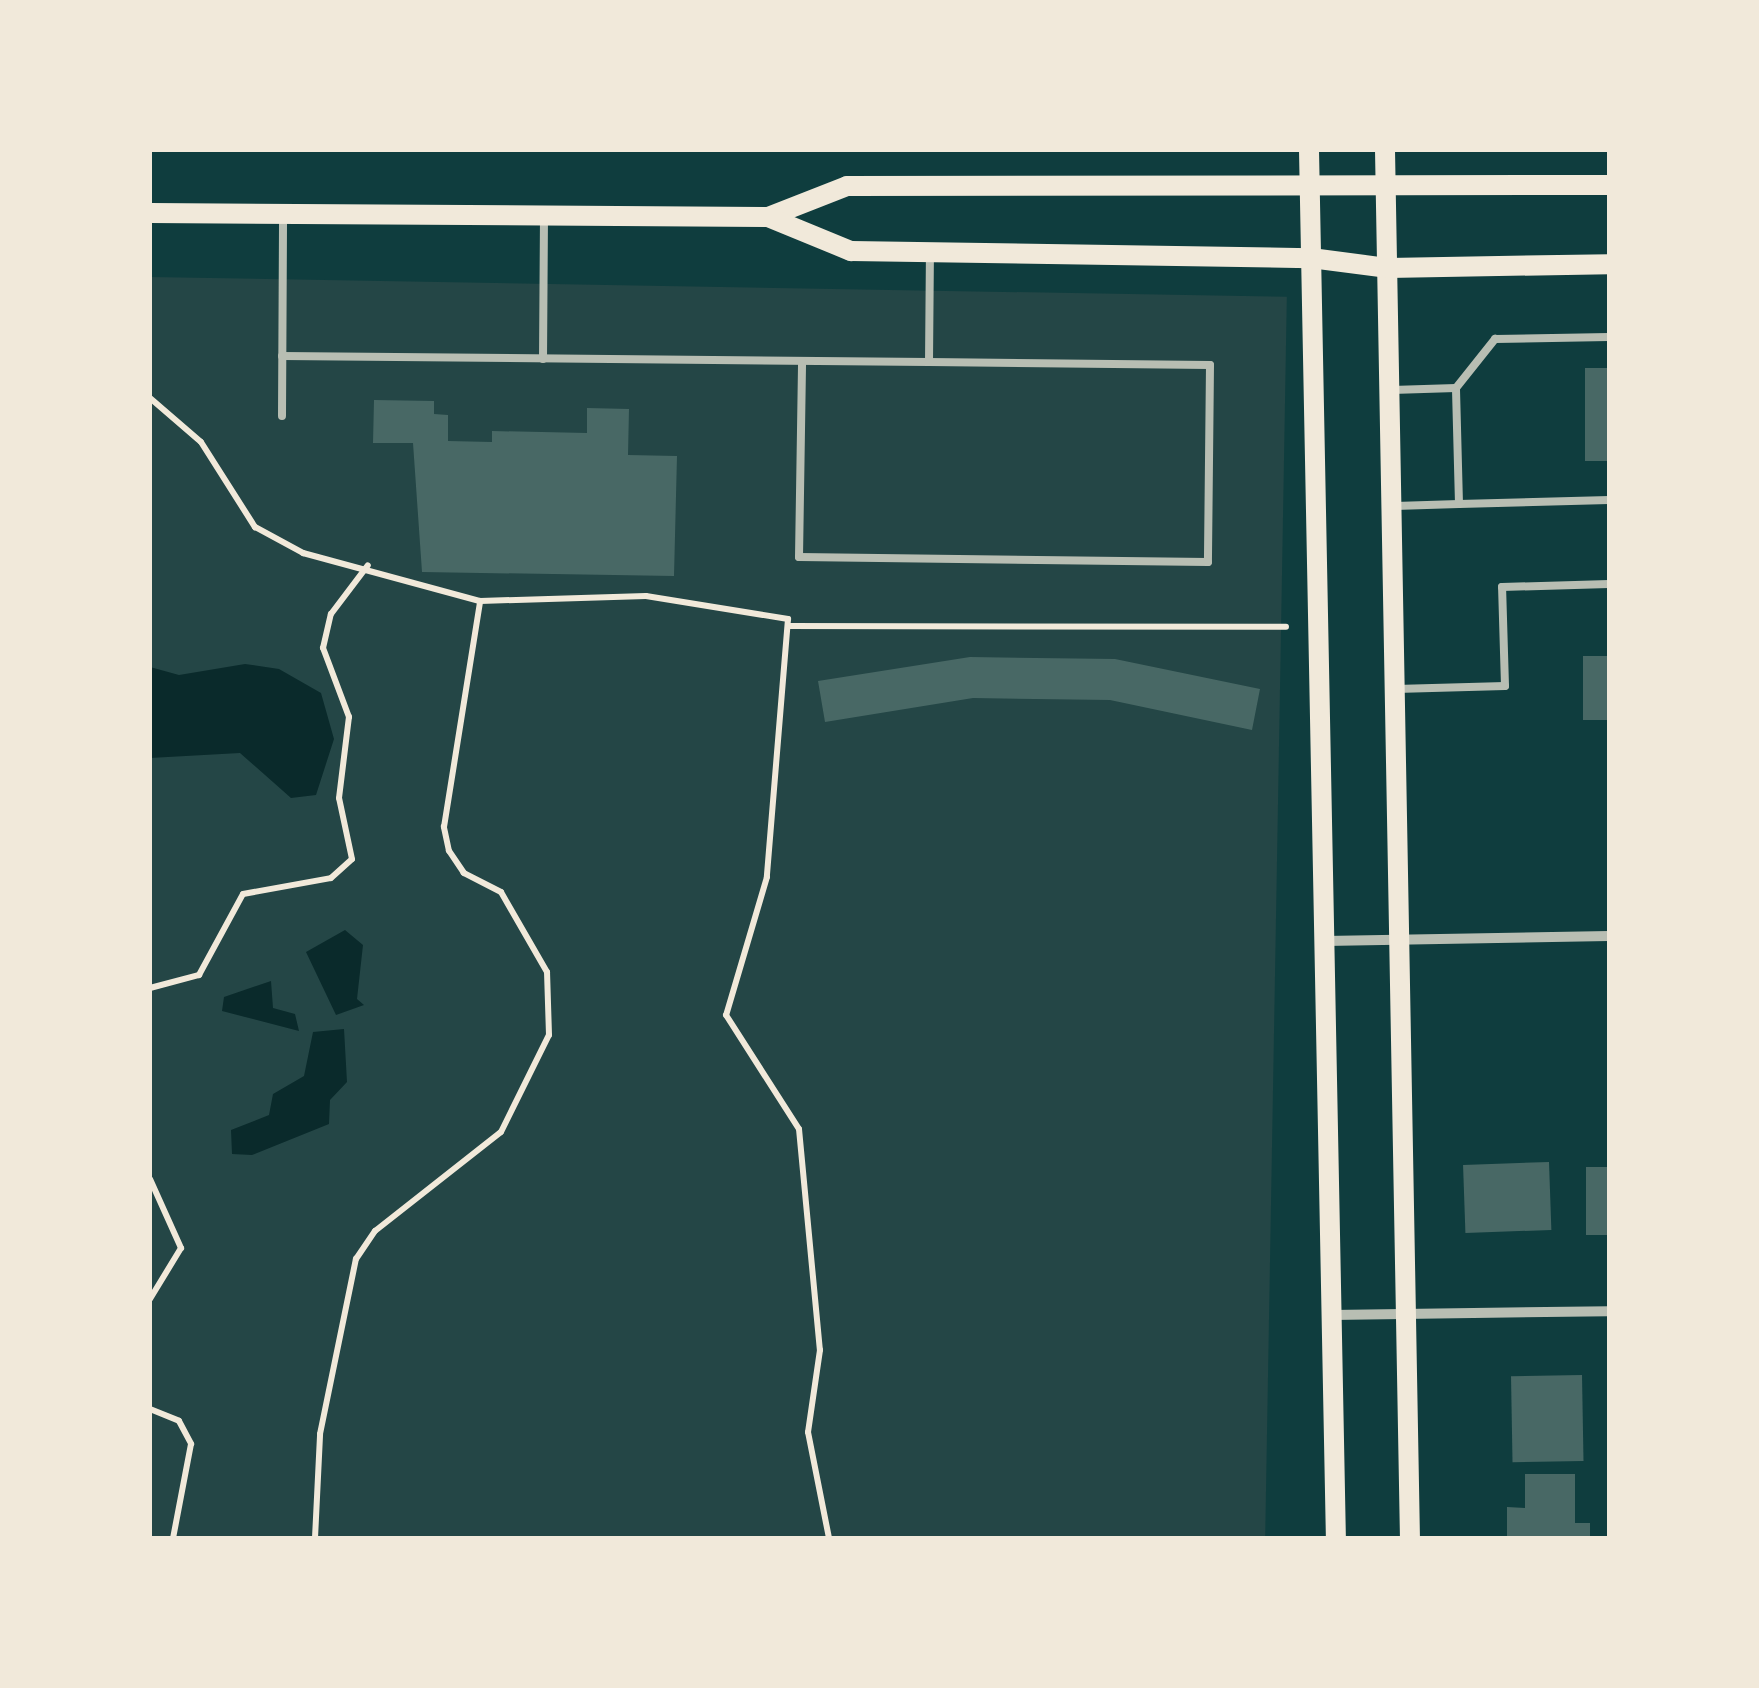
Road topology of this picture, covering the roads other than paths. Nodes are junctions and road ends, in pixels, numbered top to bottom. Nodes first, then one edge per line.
1 (1309, 150) edge
2 (1384, 150) edge
3 (1609, 185) edge
4 (1386, 188) junction
5 (1310, 189) junction
6 (150, 213) edge
7 (283, 214) junction
8 (544, 216) junction
9 (768, 217) junction
10 (930, 252) junction
11 (1311, 258) junction
12 (1609, 264) edge
13 (1388, 268) junction
14 (1609, 337) edge
15 (282, 356) junction
16 (543, 358) junction
17 (802, 361) junction
18 (929, 362) junction
19 (1456, 388) junction
20 (1390, 390) junction
21 (282, 416) dead end
22 (1609, 500) edge
23 (1459, 504) junction
24 (1392, 506) junction
25 (1609, 584) edge
26 (1394, 689) junction
27 (1609, 936) edge
28 (1398, 940) junction
29 (1325, 941) junction
30 (1609, 1310) edge
31 (1331, 1314) junction
32 (1402, 1314) junction
33 (1336, 1538) edge
34 (1410, 1538) edge

1 - 5 main road
2 - 4 main road
3 - 4 main road
4 - 5 main road
4 - 13 main road
5 - 9 main road
5 - 11 main road
6 - 7 main road
7 - 8 main road
7 - 15 lane
8 - 9 main road
8 - 16 lane
9 - 10 main road
10 - 11 main road
10 - 18 lane
11 - 13 main road
11 - 29 main road
12 - 13 main road
13 - 20 main road
14 - 19 lane
15 - 16 lane
15 - 21 lane
16 - 17 lane
17 - 18 lane
17 - 18 lane
19 - 20 lane
19 - 23 lane
20 - 24 main road
22 - 23 lane
23 - 24 lane
24 - 26 main road
25 - 26 lane
26 - 28 main road
27 - 28 street
28 - 29 street
28 - 32 main road
29 - 31 main road
30 - 32 street
31 - 32 street
31 - 33 main road
32 - 34 main road

